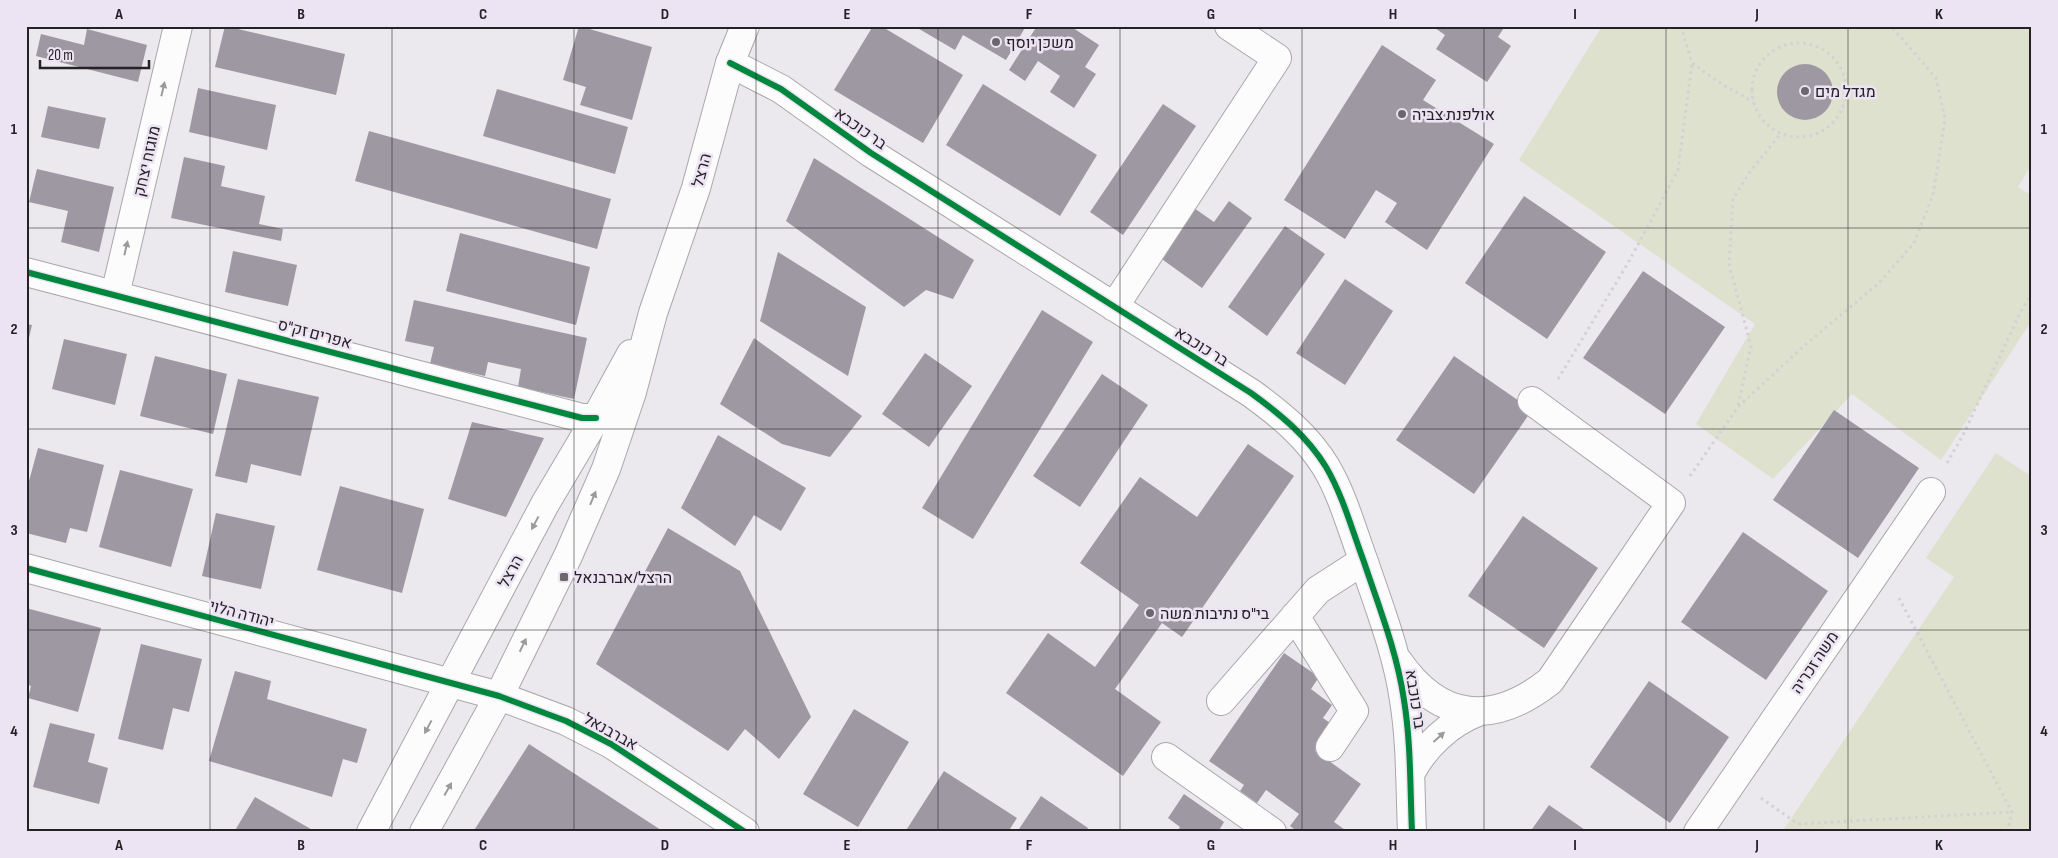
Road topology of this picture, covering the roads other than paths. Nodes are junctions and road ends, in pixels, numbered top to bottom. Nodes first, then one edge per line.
1 (178, 26) edge
2 (745, 26) edge
3 (1229, 26) edge
4 (730, 62) junction
5 (26, 272) edge
6 (115, 295) junction
7 (1114, 307) junction
8 (653, 313) junction
9 (1532, 401) road end
10 (596, 418) junction
11 (1931, 492) road end
12 (1363, 561) junction
13 (26, 568) edge
14 (1295, 616) junction
15 (1395, 657) junction
16 (451, 684) junction
17 (498, 696) junction
18 (1220, 701) dead end
19 (1478, 712) junction
20 (1330, 747) dead end
21 (1166, 757) dead end
22 (1410, 774) junction
23 (371, 832) edge
24 (424, 832) edge
25 (744, 832) edge
26 (1272, 832) edge
27 (1412, 832) edge
28 (1698, 832) edge

6 -> 1 street, מוגזח יצחק
2 - 4 street, הרצל
3 - 7 street
4 - 7 street, בר כוכבא
4 - 8 street, הרצל
5 - 6 street, אפרים זק"ס
6 - 10 street, אפרים זק"ס
7 - 12 street, בר כוכבא
8 - 10 street, הרצל
17 -> 8 street, הרצל
9 - 19 street
10 -> 16 street, הרצל
11 - 28 street, משה זכריה
12 - 14 street
12 - 15 street, בר כוכבא
13 - 16 street, יהודה הלוי
14 - 18 street
14 - 20 street
15 - 19 street
15 - 22 street, בר כוכבא
16 - 17 street, אברבנאל
16 -> 23 street, הרצל
24 -> 17 street, הרצל
17 - 25 street, אברבנאל
22 -> 19 street
21 - 26 street
22 - 27 street, בר כוכבא

